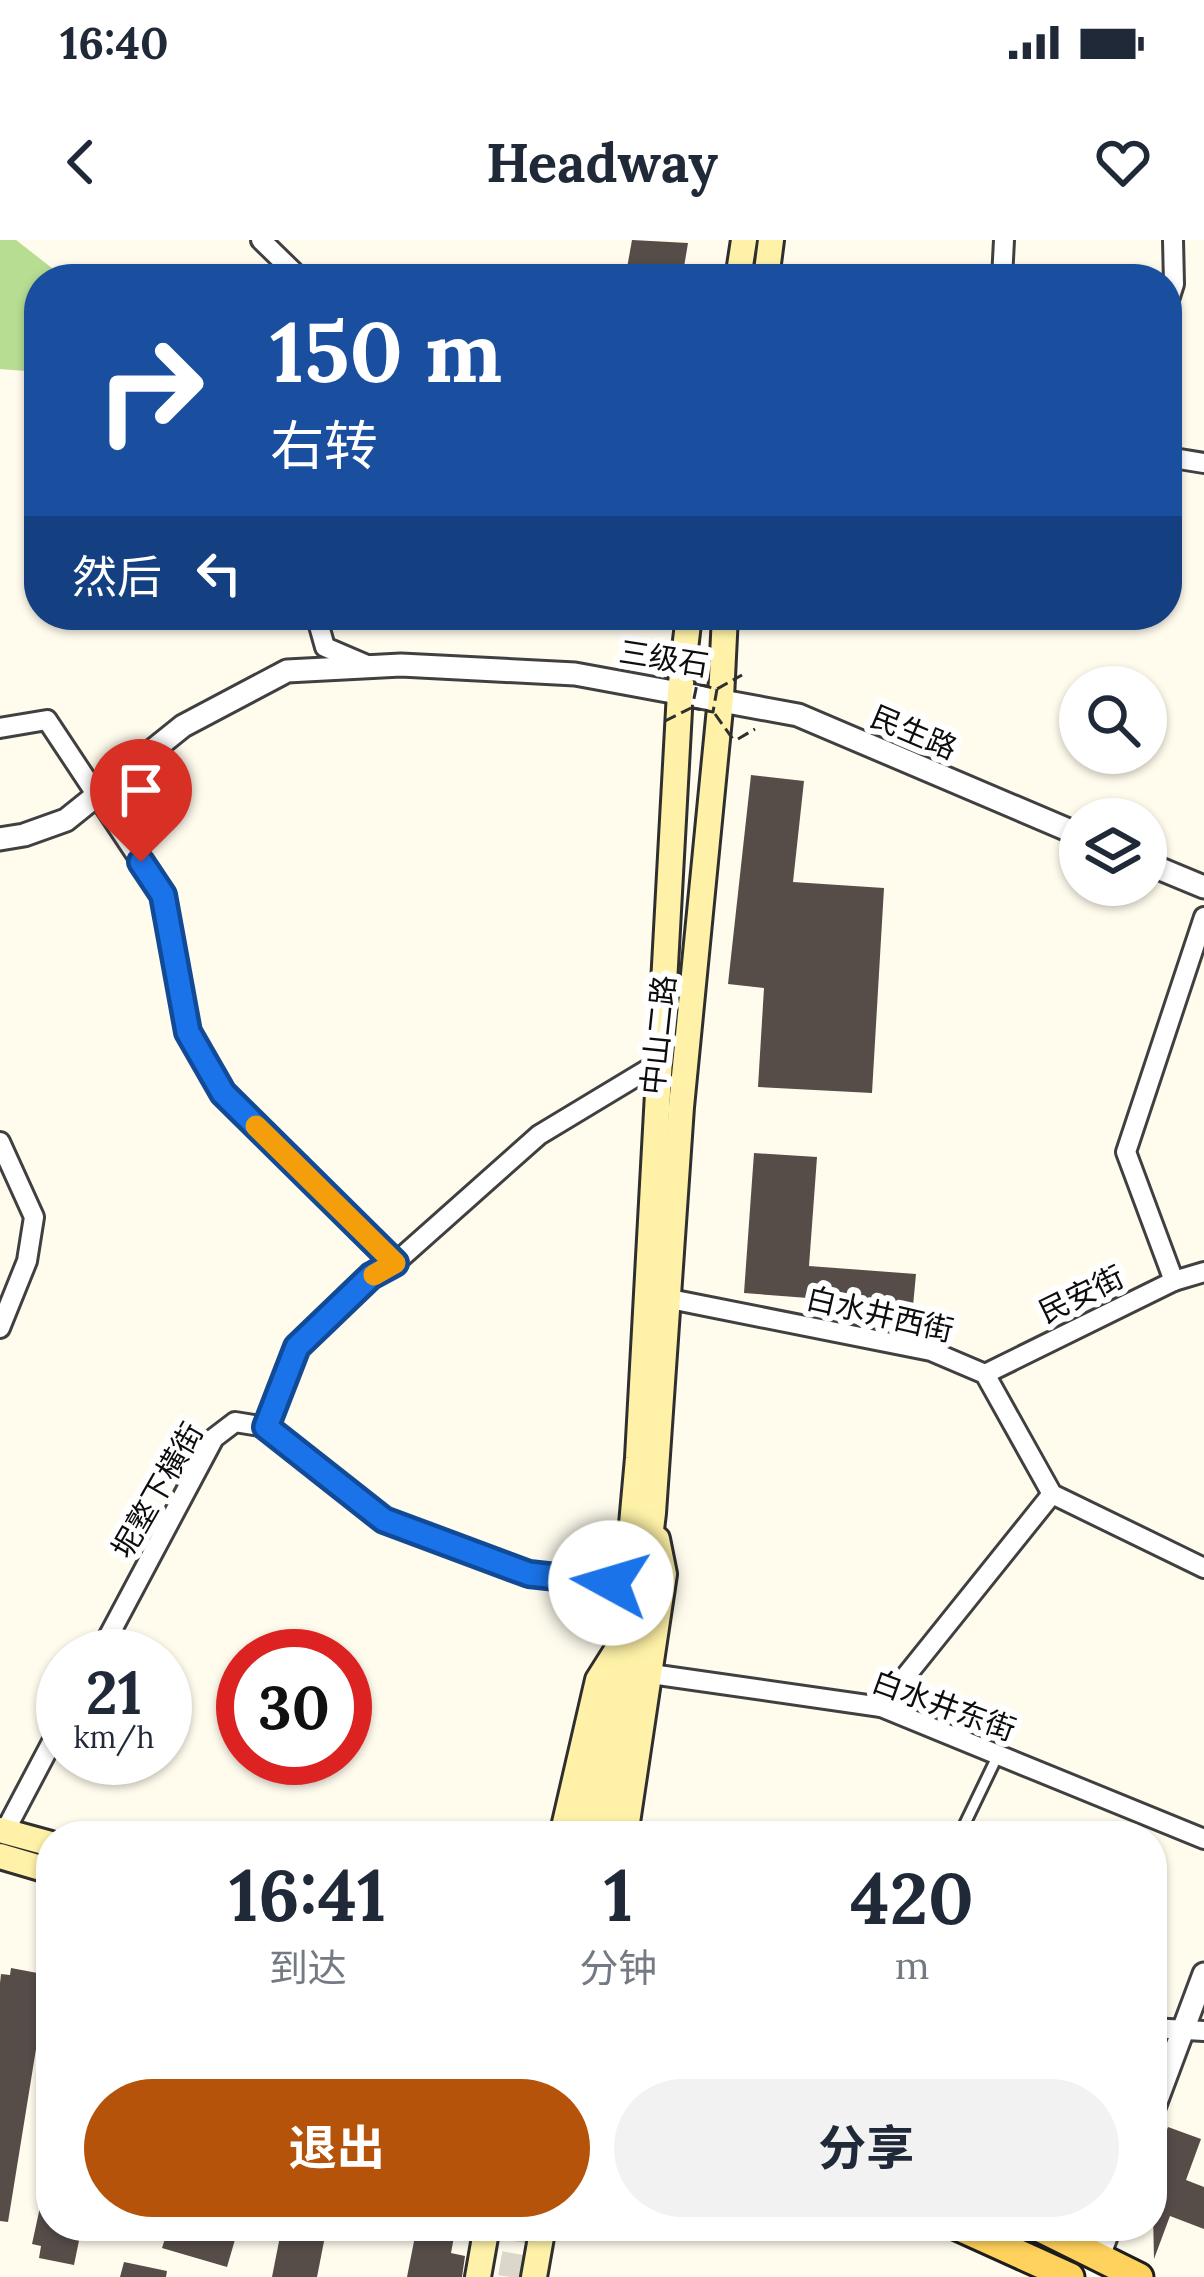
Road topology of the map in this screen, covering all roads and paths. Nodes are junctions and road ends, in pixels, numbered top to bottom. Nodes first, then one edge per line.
1 (262, 240) edge
2 (286, 264) edge
3 (320, 630) edge
4 (679, 630) edge
5 (682, 630) edge
6 (724, 630) edge
7 (673, 647) junction
8 (665, 658) dead end
9 (737, 662) dead end
10 (370, 667) junction
11 (690, 695) junction
12 (717, 700) junction
13 (656, 708) dead end
14 (0, 728) edge
15 (752, 729) dead end
16 (97, 795) junction
17 (1059, 826) edge
18 (0, 838) edge
19 (1167, 871) edge
20 (1204, 887) edge
21 (1204, 916) edge
22 (659, 1062) junction
23 (0, 1142) edge
24 (395, 1263) junction
25 (1204, 1272) edge
26 (1174, 1282) junction
27 (670, 1299) junction
28 (0, 1328) edge
29 (985, 1374) junction
30 (266, 1427) junction
31 (647, 1460) junction
32 (1052, 1494) junction
33 (652, 1513) junction
34 (1204, 1568) edge
35 (627, 1585) junction
36 (112, 1629) edge
37 (622, 1642) junction
38 (651, 1674) junction
39 (881, 1707) junction
40 (998, 1755) junction
41 (36, 1773) edge
42 (565, 1821) edge
43 (587, 1821) edge
44 (605, 1821) edge
45 (627, 1821) edge
46 (966, 1821) edge
47 (1160, 1821) edge
48 (1167, 1824) edge
49 (2, 1839) edge
50 (1204, 1839) edge
51 (36, 1842) edge
52 (36, 1861) edge
53 (1204, 1974) edge
54 (1194, 2029) edge
55 (1167, 2083) edge
56 (484, 2241) edge
57 (494, 2241) edge
58 (535, 2241) edge
59 (990, 2241) edge
60 (1064, 2241) edge
61 (1105, 2241) edge
62 (1098, 2259) junction
63 (478, 2277) edge
64 (488, 2277) edge
65 (529, 2277) edge
66 (1070, 2277) edge
67 (1139, 2277) edge

1 - 2 street
3 - 10 street
4 - 7 path, bridge
5 - 11 main road, 中山二路
6 - 12 main road, 中山二路
7 - 8 path, bridge
7 - 11 path, bridge
9 - 12 path, bridge
10 - 11 street, 三级石
10 - 16 street, 三级石
11 - 12 street, 三级石
11 - 12 path, bridge
11 - 12 path, bridge
11 - 13 path, bridge
11 - 22 main road, 中山二路
12 - 15 path, bridge
12 - 17 street, 民生路
12 - 27 main road, 中山二路
14 - 16 street
16 - 18 street, 三级石
16 - 24 street
19 - 20 street
21 - 26 street
22 - 24 street
22 - 31 main road, 中山二路
23 - 28 street
24 - 30 street
25 - 26 street, 民安街
26 - 29 street, 民安街
27 - 29 street, 白水井西街
27 - 31 main road, 中山二路
29 - 32 street, 白水井西街
30 - 35 street
30 - 36 street, 坭墪下橫街
31 - 33 main road
31 - 35 main road
32 - 34 street
32 - 39 street
33 - 38 main road
33 - 44 main road
35 - 37 main road
37 - 42 main road
37 - 43 main road
38 - 39 street, 白水井东街
38 - 45 main road
39 - 40 street, 白水井东街
40 - 46 lane
40 - 47 street, 白水井东街
41 - 49 street
48 - 50 street, 白水井东街
49 - 51 main road
49 - 52 main road
53 - 54 street
54 - 55 street
56 - 63 main road
57 - 64 lane
58 - 65 main road
59 - 66 main road
60 - 62 main road
61 - 62 street
62 - 67 main road

